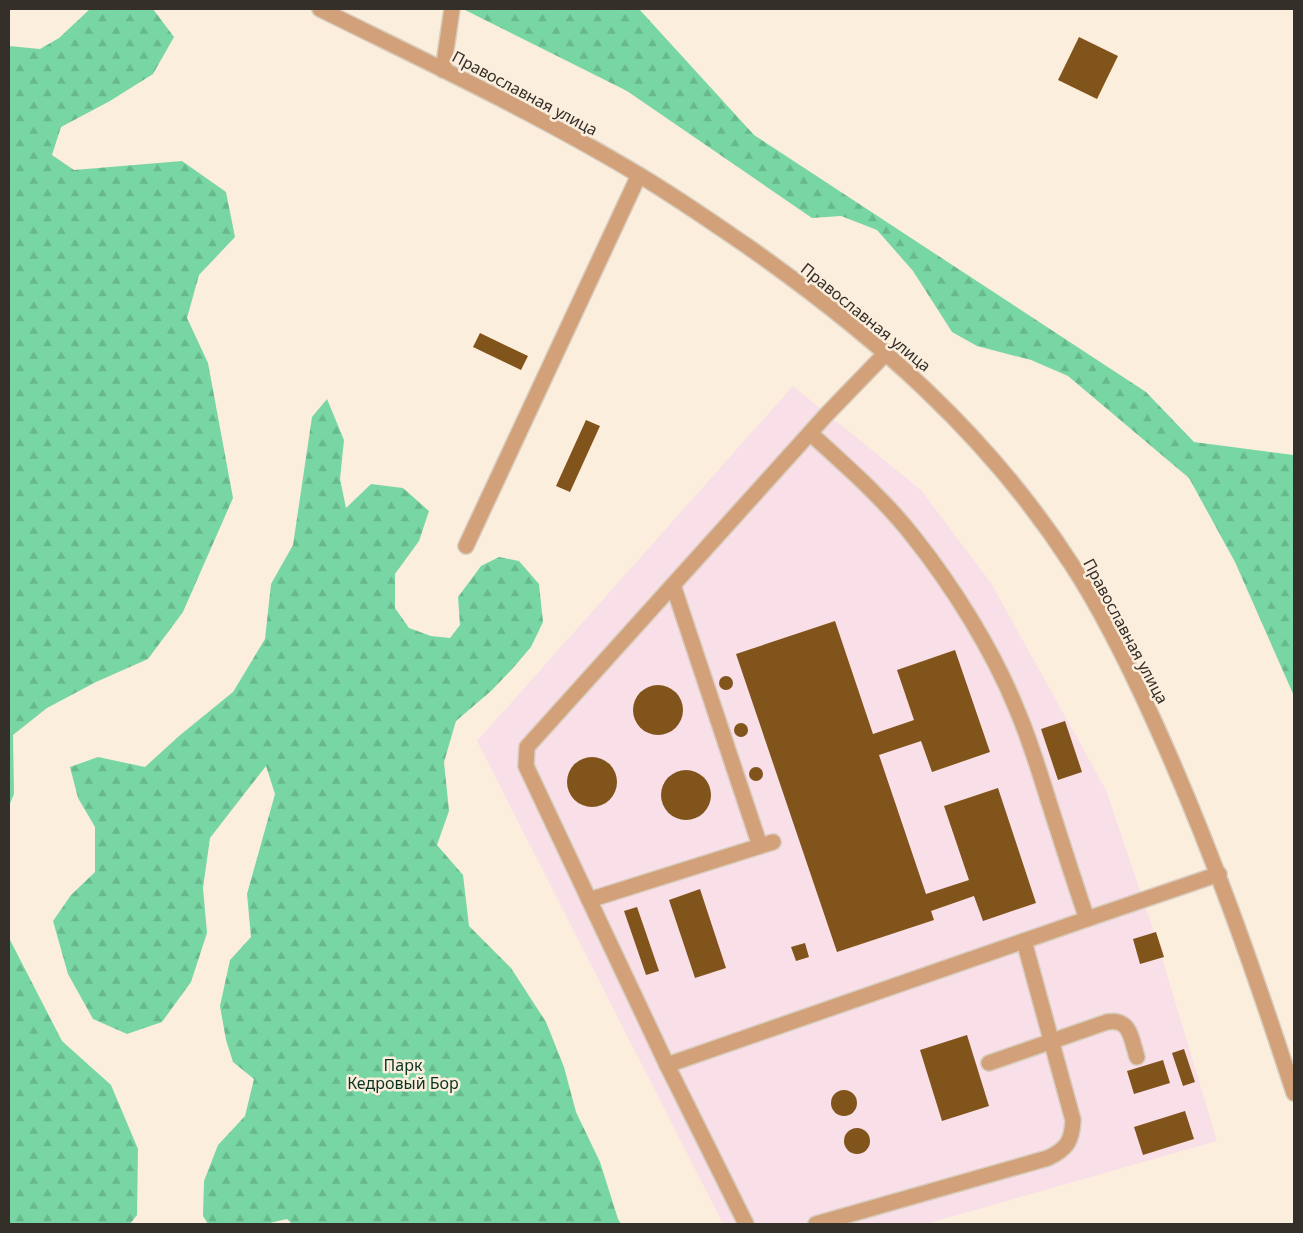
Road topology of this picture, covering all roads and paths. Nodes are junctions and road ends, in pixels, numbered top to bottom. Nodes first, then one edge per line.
1 (320, 9) edge
2 (452, 9) edge
3 (443, 70) junction
4 (639, 175) junction
5 (887, 352) junction
6 (810, 433) junction
7 (466, 546) dead end
8 (673, 585) junction
9 (1219, 874) junction
10 (589, 900) junction
11 (1087, 918) junction
12 (1024, 941) junction
13 (1052, 1041) junction
14 (1138, 1057) dead end
15 (989, 1062) dead end
16 (668, 1065) junction
17 (1294, 1093) edge
18 (746, 1224) edge
19 (816, 1224) edge

1 - 3 street, Православная улица
2 - 3 street
3 - 4 street, Православная улица
4 - 5 street, Православная улица
4 - 7 street
5 - 6 street
5 - 9 street, Православная улица
6 - 8 street
6 - 11 street
8 - 10 street
8 - 10 street
9 - 11 street
9 - 17 street, Православная улица
10 - 16 street
11 - 12 street
12 - 13 street
12 - 16 street
13 - 14 street
13 - 15 street
13 - 19 street
16 - 18 street

